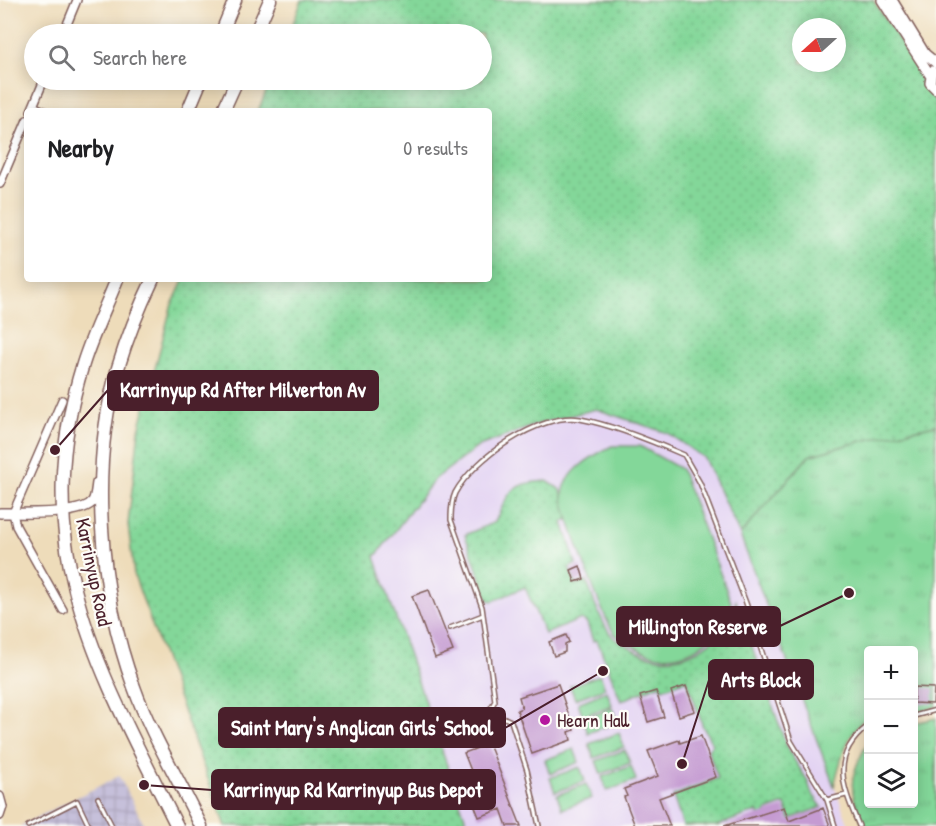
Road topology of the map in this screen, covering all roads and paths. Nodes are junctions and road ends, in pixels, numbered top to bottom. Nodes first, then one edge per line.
1 (77, 0) edge
2 (235, 0) edge
3 (269, 0) edge
4 (882, 0) edge
5 (892, 0) edge
6 (67, 24) edge
7 (225, 24) edge
8 (260, 24) edge
9 (936, 63) edge
10 (933, 71) edge
11 (936, 89) edge
12 (40, 90) edge
13 (197, 90) edge
14 (233, 90) edge
15 (32, 108) edge
16 (189, 108) edge
17 (225, 108) edge
18 (24, 127) edge
19 (0, 184) edge
20 (116, 282) edge
21 (152, 282) edge
22 (62, 400) dead end
23 (102, 467) junction
24 (85, 508) junction
25 (62, 511) junction
26 (0, 513) edge
27 (13, 513) junction
28 (104, 536) junction
29 (63, 610) dead end
30 (483, 615) junction
31 (450, 628) dead end
32 (936, 710) edge
33 (490, 711) junction
34 (448, 714) dead end
35 (918, 715) edge
36 (864, 729) edge
37 (846, 795) junction
38 (0, 796) edge
39 (98, 798) dead end
40 (827, 800) junction
41 (0, 816) edge
42 (28, 826) edge
43 (89, 826) edge
44 (112, 826) edge
45 (177, 826) edge
46 (201, 826) edge
47 (539, 826) edge
48 (835, 826) edge
49 (859, 826) edge

1 - 6 street
2 - 7 highway
3 - 8 highway
4 - 10 main road
5 - 9 main road
10 - 11 main road
12 - 15 street
13 - 16 highway
14 - 17 highway
18 - 19 street
20 - 25 highway, Karrinyup Road
21 - 23 highway, Karrinyup Road
22 - 27 street
23 - 24 main road
23 - 28 highway, Karrinyup Road
24 - 25 main road
24 - 28 main road
25 - 27 main road
25 - 45 highway, Karrinyup Road
26 - 27 main road
27 - 29 street
28 - 46 highway, Karrinyup Road
30 - 31 lane
30 - 33 lane
30 - 40 lane
32 - 35 lane
33 - 34 lane
33 - 47 lane
36 - 37 lane
37 - 40 lane
37 - 49 lane
38 - 41 street
39 - 44 lane
40 - 48 lane
42 - 43 lane

